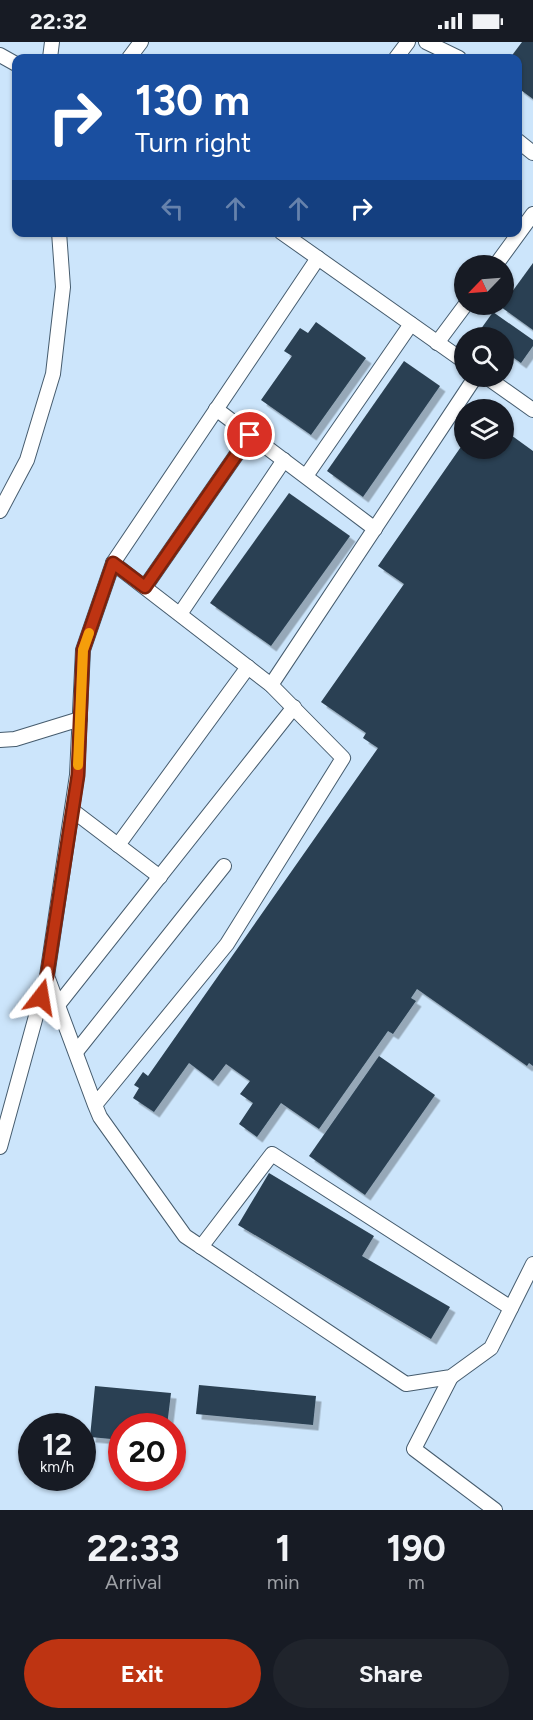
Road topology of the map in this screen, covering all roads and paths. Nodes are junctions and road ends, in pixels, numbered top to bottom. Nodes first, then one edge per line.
1 (426, 42) edge
2 (451, 54) edge
3 (533, 214) edge
4 (522, 229) edge
5 (59, 237) edge
6 (288, 237) edge
7 (516, 237) edge
8 (503, 255) edge
9 (318, 258) junction
10 (457, 315) edge
11 (411, 324) junction
12 (437, 343) junction
13 (454, 355) edge
14 (469, 387) edge
15 (501, 387) edge
16 (216, 409) junction
17 (533, 410) edge
18 (250, 435) junction
19 (284, 460) junction
20 (306, 476) junction
21 (0, 511) edge
22 (375, 529) junction
23 (113, 563) junction
24 (145, 587) junction
25 (180, 614) junction
26 (248, 667) junction
27 (271, 684) junction
28 (294, 707) junction
29 (80, 719) junction
30 (0, 740) edge
31 (72, 810) junction
32 (118, 844) junction
33 (224, 867) dead end
34 (160, 877) junction
35 (47, 976) junction
36 (58, 1005) junction
37 (76, 1052) junction
38 (95, 1105) junction
39 (0, 1147) edge
40 (201, 1247) junction
41 (533, 1264) edge
42 (511, 1308) junction
43 (451, 1377) junction
44 (495, 1510) edge

1 - 2 lane
3 - 4 lane
5 - 21 lane
6 - 9 lane
7 - 8 lane
9 - 11 lane
9 - 16 lane
10 - 12 lane
11 - 12 lane
11 - 20 lane
12 - 13 lane
14 - 22 lane
15 - 17 lane
16 - 18 lane
16 - 23 lane
18 - 19 lane
18 - 24 lane
19 - 20 lane
19 - 25 lane
20 - 22 lane
22 - 27 lane
23 - 24 lane
23 - 29 lane
24 - 25 lane
25 - 26 lane
26 - 27 lane
26 - 32 lane
27 - 28 lane
28 - 34 lane
28 - 38 lane
29 - 30 lane
29 - 31 lane
31 - 32 lane
31 - 35 lane
32 - 34 lane
33 - 37 lane
34 - 36 lane
35 - 36 lane
35 - 39 lane
36 - 37 lane
37 - 38 lane
38 - 40 lane
40 - 42 lane
40 - 43 lane
41 - 42 lane
42 - 43 lane
43 - 44 lane

